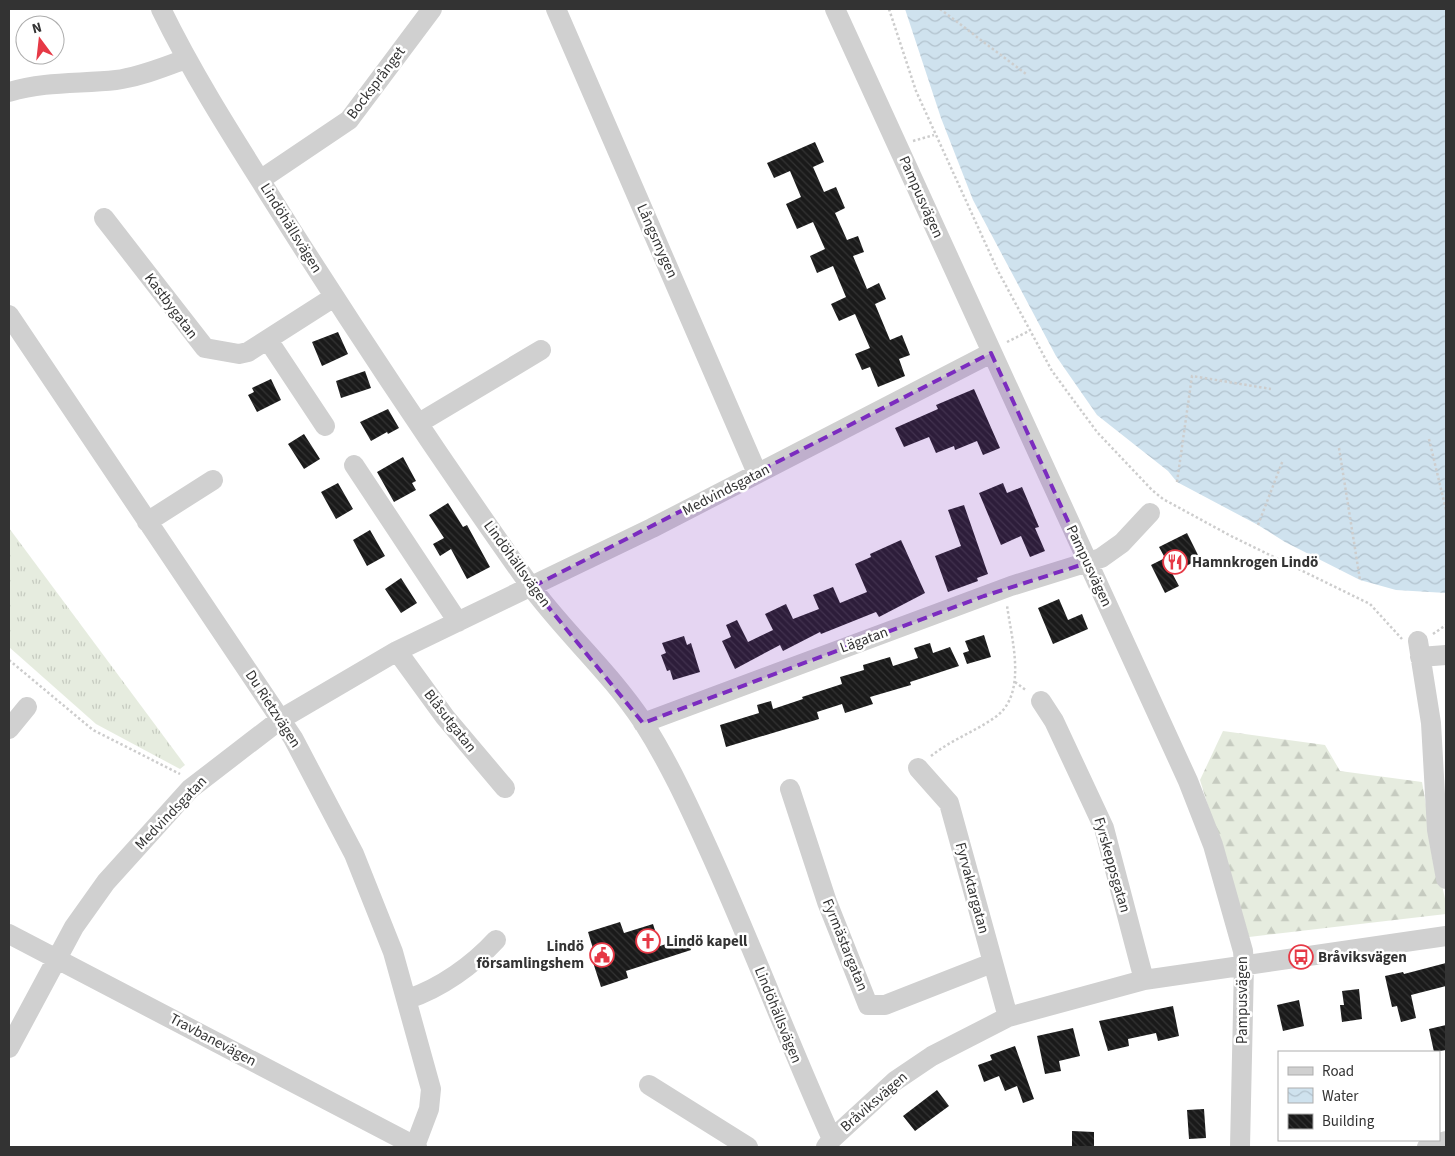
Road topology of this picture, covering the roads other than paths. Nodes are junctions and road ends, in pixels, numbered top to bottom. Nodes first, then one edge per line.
1 (161, 9) edge
2 (432, 9) edge
3 (556, 9) edge
4 (835, 9) edge
5 (186, 59) junction
6 (9, 92) edge
7 (260, 180) junction
8 (104, 218) dead end
9 (334, 297) junction
10 (9, 315) edge
11 (268, 340) junction
12 (541, 350) dead end
13 (991, 353) junction
14 (419, 423) junction
15 (325, 426) dead end
16 (354, 465) dead end
17 (757, 473) junction
18 (213, 480) dead end
19 (1150, 513) dead end
20 (147, 522) junction
21 (1087, 563) junction
22 (532, 587) junction
23 (458, 622) junction
24 (397, 651) junction
25 (1446, 656) edge
26 (1040, 701) dead end
27 (27, 707) dead end
28 (281, 719) junction
29 (643, 723) junction
30 (9, 729) edge
31 (918, 768) road end
32 (505, 788) dead end
33 (790, 789) dead end
34 (1446, 878) edge
35 (9, 934) edge
36 (1446, 936) edge
37 (496, 940) dead end
38 (57, 958) junction
39 (992, 963) junction
40 (1244, 965) junction
41 (1144, 980) junction
42 (408, 999) junction
43 (1008, 1017) junction
44 (9, 1048) edge
45 (649, 1085) dead end
46 (1446, 1141) edge
47 (829, 1143) edge
48 (416, 1147) edge
49 (748, 1147) edge
50 (1240, 1147) edge
51 (1427, 1147) edge

1 - 5 street, Lindöhällsvägen
2 - 7 street, Bocksprånget
3 - 17 street, Långsmygen
4 - 13 street, Pampusvägen
5 - 6 street
5 - 7 street, Lindöhällsvägen
7 - 9 street, Lindöhällsvägen
8 - 11 street, Kastbygatan
9 - 11 street, Kastbygatan
9 - 14 street, Lindöhällsvägen
10 - 20 street, Du Rietzvägen
11 - 15 street
12 - 14 street
13 - 17 street, Medvindsgatan
13 - 21 street, Pampusvägen
14 - 22 street, Lindöhällsvägen
16 - 23 street
17 - 22 street, Medvindsgatan
18 - 20 street
19 - 21 street, Lägatan
20 - 28 street, Du Rietzvägen
21 - 29 street, Lägatan
21 - 40 street, Pampusvägen
22 - 23 street, Medvindsgatan
22 - 29 street, Lindöhällsvägen
23 - 24 street, Medvindsgatan
24 - 28 street, Medvindsgatan
24 - 32 street, Blåsutgatan
25 - 34 street
26 - 41 street, Fyrskeppsgatan
27 - 30 street
28 - 38 street, Medvindsgatan
28 - 42 street, Du Rietzvägen
29 - 47 street, Lindöhällsvägen
31 - 39 street, Fyrvaktargatan
33 - 39 street, Fyrmästargatan
35 - 38 street, Travbanevägen
36 - 40 street, Bråviksvägen
37 - 42 street
38 - 44 street, Medvindsgatan
38 - 48 street, Travbanevägen
39 - 43 street, Fyrvaktargatan
40 - 41 street, Bråviksvägen
40 - 50 street, Pampusvägen
41 - 43 street, Bråviksvägen
42 - 48 street, Du Rietzvägen
43 - 47 street, Bråviksvägen
45 - 49 street
46 - 51 street

